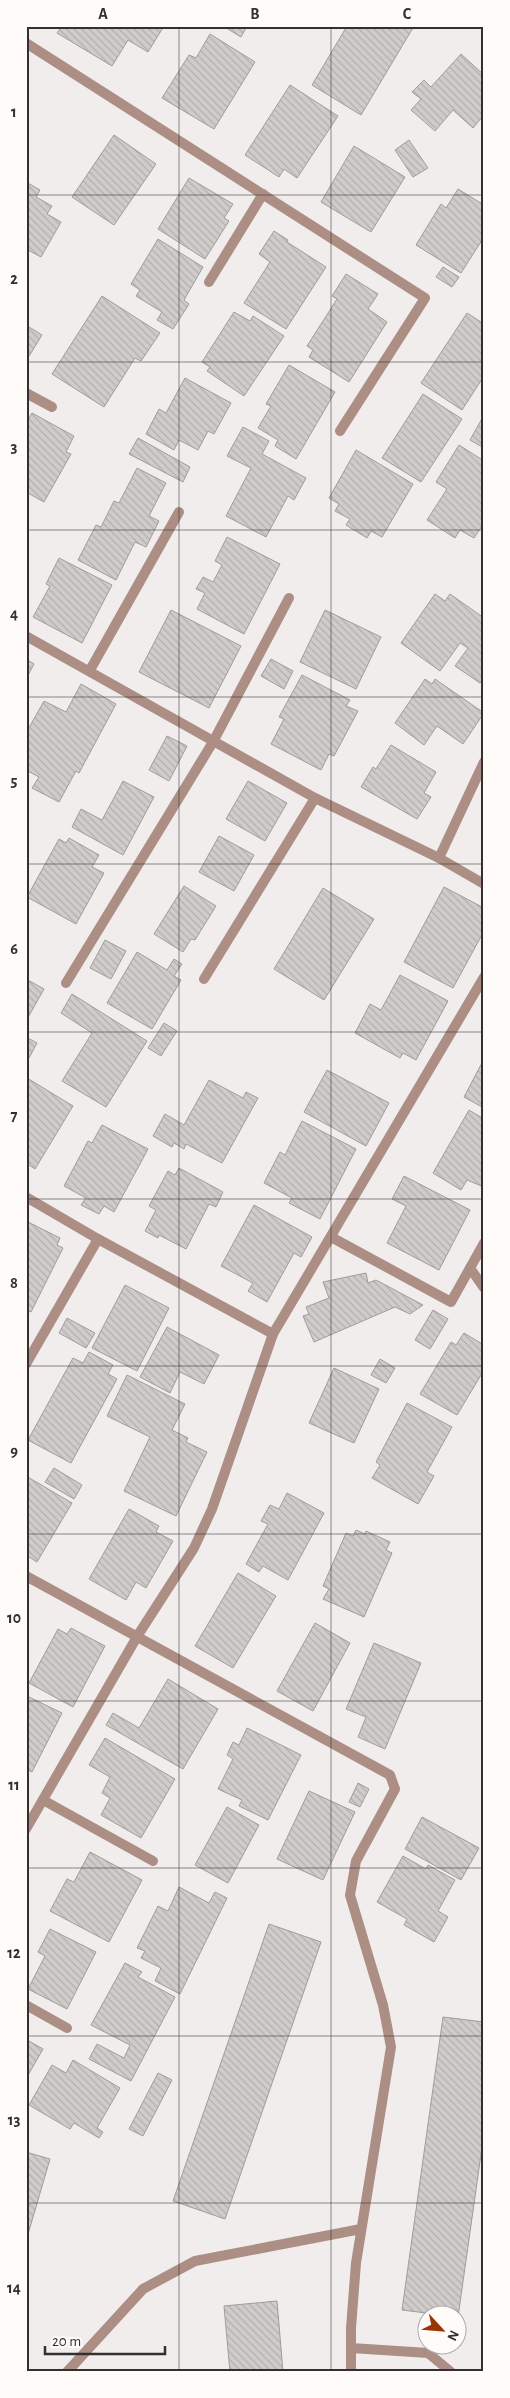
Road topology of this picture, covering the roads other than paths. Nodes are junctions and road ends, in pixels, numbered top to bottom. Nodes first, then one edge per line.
1 (26, 43) edge
2 (263, 194) junction
3 (209, 282) dead end
4 (26, 393) edge
5 (52, 407) dead end
6 (340, 431) dead end
7 (179, 512) dead end
8 (289, 598) dead end
9 (26, 636) edge
10 (90, 670) junction
11 (212, 742) junction
12 (484, 762) edge
13 (316, 798) junction
14 (439, 858) junction
15 (484, 884) edge
16 (484, 977) edge
17 (204, 979) dead end
18 (66, 983) dead end
19 (26, 1198) edge
20 (331, 1236) junction
21 (98, 1239) junction
22 (484, 1243) edge
23 (470, 1268) junction
24 (484, 1288) edge
25 (273, 1334) junction
26 (26, 1364) edge
27 (26, 1576) edge
28 (138, 1635) junction
29 (43, 1800) junction
30 (26, 1829) edge
31 (153, 1861) dead end
32 (26, 2006) edge
33 (66, 2028) dead end
34 (361, 2229) junction
35 (350, 2348) junction
36 (68, 2372) edge
37 (350, 2372) edge
38 (451, 2372) edge

1 - 2 street
2 - 3 street
2 - 6 street
4 - 5 street
7 - 10 street
8 - 11 street
9 - 10 street
10 - 11 street
11 - 13 street
11 - 18 street
12 - 14 street
13 - 14 street
13 - 17 street
14 - 15 street
16 - 20 street
19 - 21 street
20 - 23 street
20 - 25 street
21 - 25 street
21 - 26 street
22 - 23 street
23 - 24 street
25 - 28 street
27 - 28 street
28 - 29 street
28 - 34 street
29 - 30 street
29 - 31 street
32 - 33 street
34 - 35 street
34 - 36 street
35 - 37 street
35 - 38 street

